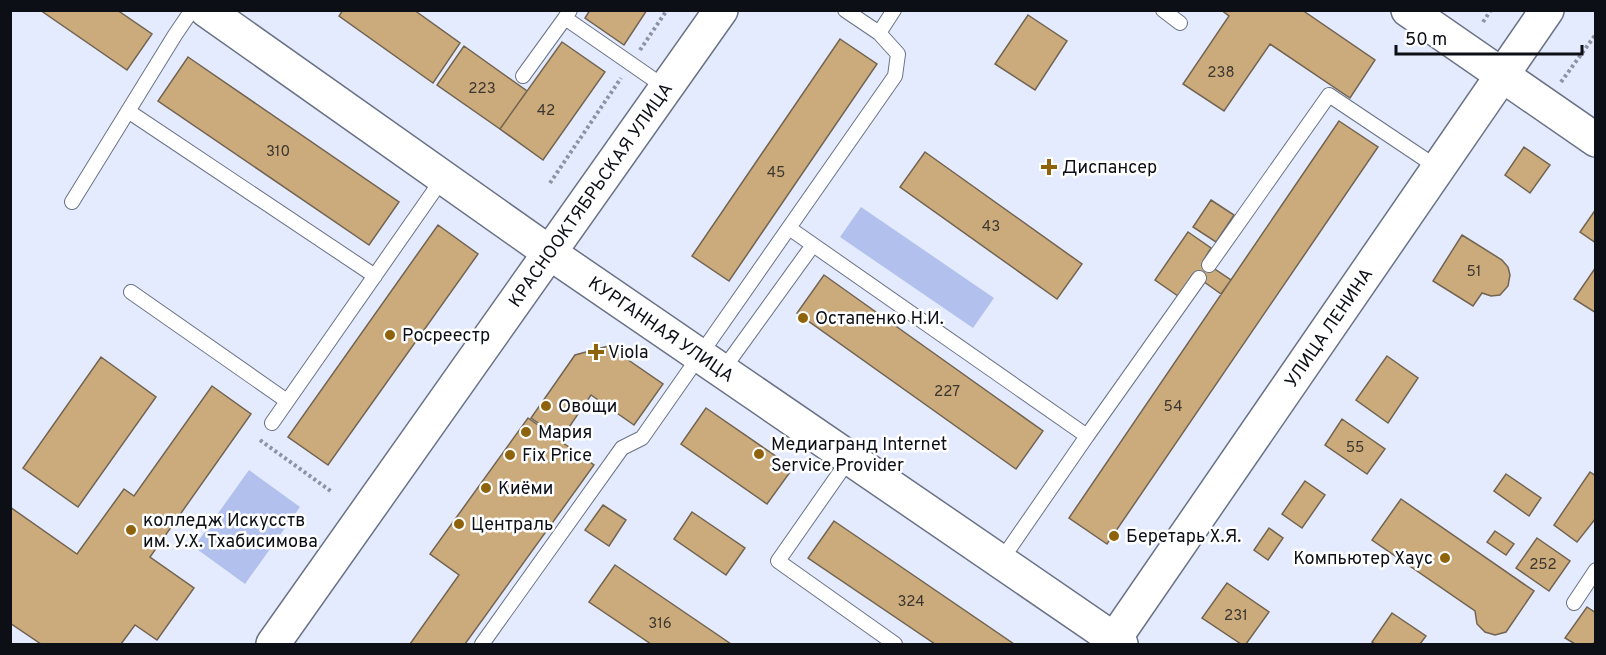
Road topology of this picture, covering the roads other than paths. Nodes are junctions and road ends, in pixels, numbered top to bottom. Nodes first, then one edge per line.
1 (192, 10) edge
2 (206, 10) edge
3 (721, 10) edge
4 (845, 10) edge
5 (894, 10) edge
6 (1163, 10) edge
7 (1408, 10) edge
8 (1547, 10) edge
9 (567, 14) edge
10 (1180, 22) dead end
11 (879, 33) junction
12 (1501, 75) junction
13 (523, 76) dead end
14 (666, 88) junction
15 (128, 111) junction
16 (1596, 140) edge
17 (1438, 168) junction
18 (443, 178) junction
19 (72, 202) dead end
20 (789, 228) junction
21 (813, 245) junction
22 (550, 253) junction
23 (1209, 265) dead end
24 (375, 276) junction
25 (1199, 278) dead end
26 (131, 292) dead end
27 (710, 363) junction
28 (287, 401) junction
29 (272, 423) road end
30 (1087, 436) junction
31 (850, 458) junction
32 (1000, 562) junction
33 (1596, 570) edge
34 (1574, 603) dead end
35 (1115, 643) edge
36 (273, 645) edge
37 (482, 645) edge
38 (895, 645) edge

1 - 15 lane
2 - 18 street, КУРГАННАЯ УЛИЦА
3 - 14 street, КРАСНООКТЯБРЬСКАЯ УЛИЦА
4 - 11 lane
5 - 11 lane
6 - 10 lane
7 - 12 street
8 - 12 street, УЛИЦА ЛЕНИНА
9 - 13 lane
9 - 14 lane
11 - 20 lane
12 - 16 street
12 - 17 street, УЛИЦА ЛЕНИНА
14 - 22 street, КРАСНООКТЯБРЬСКАЯ УЛИЦА
15 - 19 lane
15 - 24 lane
17 - 23 lane
17 - 35 street, УЛИЦА ЛЕНИНА
18 - 22 street, КУРГАННАЯ УЛИЦА
18 - 24 lane
20 - 21 lane
20 - 27 lane
21 - 27 lane
21 - 30 lane
22 - 27 street, КУРГАННАЯ УЛИЦА
22 - 36 street, КРАСНООКТЯБРЬСКАЯ УЛИЦА
24 - 28 lane
25 - 30 lane
26 - 28 lane
27 - 31 street, КУРГАННАЯ УЛИЦА
27 - 37 lane
28 - 29 lane
30 - 32 lane
31 - 32 street, КУРГАННАЯ УЛИЦА
31 - 38 lane
32 - 35 street, КУРГАННАЯ УЛИЦА
33 - 34 lane

